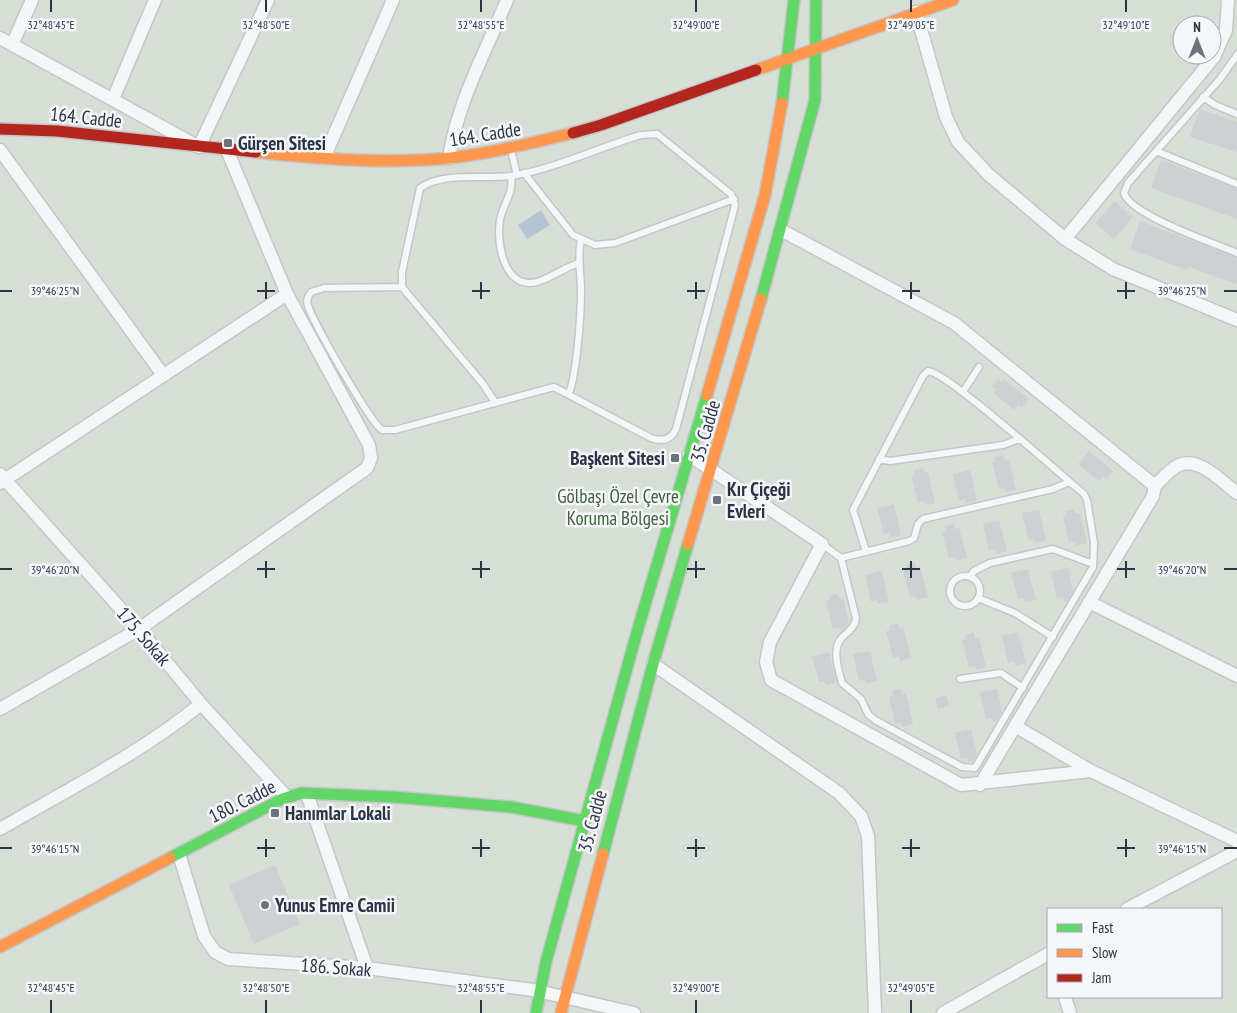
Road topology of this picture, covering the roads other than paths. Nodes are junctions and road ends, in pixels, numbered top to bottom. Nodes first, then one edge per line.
1 (32, 0) edge
2 (156, 0) edge
3 (268, 0) edge
4 (393, 0) edge
5 (507, 0) edge
6 (794, 0) edge
7 (816, 0) edge
8 (953, 0) edge
9 (1228, 0) edge
10 (916, 12) junction
11 (0, 38) edge
12 (12, 45) junction
13 (817, 48) junction
14 (1237, 55) edge
15 (786, 58) junction
16 (1203, 98) junction
17 (113, 99) junction
18 (1237, 114) edge
19 (0, 129) edge
20 (199, 147) junction
21 (510, 149) junction
22 (0, 150) edge
23 (227, 150) junction
24 (1156, 151) junction
25 (324, 158) junction
26 (449, 158) junction
27 (524, 173) junction
28 (514, 175) junction
29 (1237, 184) edge
30 (734, 199) junction
31 (781, 230) junction
32 (1065, 239) junction
33 (581, 240) junction
34 (1237, 253) edge
35 (579, 263) junction
36 (402, 287) junction
37 (287, 294) junction
38 (1237, 320) edge
39 (980, 367) dead end
40 (163, 375) junction
41 (963, 392) junction
42 (568, 394) junction
43 (495, 402) junction
44 (1019, 439) junction
45 (690, 456) junction
46 (880, 459) junction
47 (712, 469) junction
48 (2, 479) edge
49 (1069, 482) junction
50 (1155, 486) junction
51 (1237, 493) edge
52 (822, 544) junction
53 (866, 551) junction
54 (841, 558) junction
55 (1094, 564) junction
56 (970, 578) junction
57 (978, 598) junction
58 (1089, 602) junction
59 (139, 629) junction
60 (1053, 638) junction
61 (653, 664) junction
62 (1237, 676) edge
63 (960, 679) dead end
64 (1023, 688) junction
65 (202, 704) junction
66 (0, 709) edge
67 (1015, 726) junction
68 (1092, 771) junction
69 (980, 785) junction
70 (307, 794) junction
71 (287, 797) junction
72 (585, 821) junction
73 (0, 828) edge
74 (1237, 841) edge
75 (1237, 851) edge
76 (179, 854) junction
77 (1129, 908) edge
78 (0, 946) edge
79 (1047, 955) edge
80 (367, 968) junction
81 (540, 992) junction
82 (563, 998) junction
83 (1065, 998) edge
84 (536, 1013) edge
85 (561, 1013) edge
86 (634, 1013) edge
87 (875, 1013) edge
88 (943, 1013) edge
89 (1070, 1013) edge

1 - 12 street
2 - 17 street
3 - 20 street
4 - 25 street
5 - 26 street
6 - 15 street, 35. Cadde
7 - 13 street, 35. Cadde
8 - 10 street, 164. Cadde
9 - 32 street
10 - 13 street, 164. Cadde
10 - 32 street
11 - 12 street
12 - 17 street
13 - 15 street, 164. Cadde
13 - 31 street, 35. Cadde
14 - 16 lane
15 - 21 street, 164. Cadde
15 - 45 street, 35. Cadde
16 - 18 lane
16 - 24 lane
17 - 20 street
19 - 20 street, 164. Cadde
20 - 23 street, 164. Cadde
21 - 26 street, 164. Cadde
21 - 28 lane
22 - 40 street
23 - 25 street, 164. Cadde
23 - 37 street
24 - 29 lane
24 - 34 lane
25 - 26 street, 164. Cadde
27 - 28 lane
27 - 30 lane
27 - 33 lane
28 - 35 lane
28 - 36 lane
30 - 33 lane
30 - 42 lane
31 - 47 street, 35. Cadde
31 - 50 street
32 - 38 street
33 - 35 lane
35 - 42 lane
36 - 43 lane
36 - 43 lane
37 - 40 street
37 - 59 street
39 - 41 lane
40 - 48 street
41 - 44 lane
41 - 46 lane
42 - 43 lane
44 - 46 lane
44 - 49 lane
45 - 47 street
45 - 72 street, 35. Cadde
46 - 53 lane
47 - 52 street
47 - 61 street, 35. Cadde
48 - 59 street, 175. Sokak
49 - 53 lane
49 - 55 lane
50 - 51 street
50 - 58 street
52 - 54 lane
52 - 69 street
53 - 54 lane
54 - 64 lane
55 - 56 lane
55 - 60 lane
56 - 57 lane
56 - 57 lane
57 - 60 lane
58 - 62 street
58 - 67 street
59 - 65 street, 175. Sokak
59 - 66 street
60 - 64 lane
61 - 82 street, 35. Cadde
61 - 87 street
63 - 64 lane
65 - 71 street, 175. Sokak
65 - 73 street
67 - 68 street
67 - 69 street
68 - 69 street
68 - 74 street
70 - 71 street, 180. Cadde
70 - 72 street, 180. Cadde
70 - 80 street
71 - 76 street, 180. Cadde
72 - 81 street, 35. Cadde
75 - 77 street
76 - 78 street, 180. Cadde
76 - 80 street, 186. Sokak
79 - 88 street
80 - 81 street, 186. Sokak
81 - 82 street, 186. Sokak
81 - 84 street, 35. Cadde
82 - 85 street, 35. Cadde
82 - 86 street, 186. Sokak
83 - 89 street

